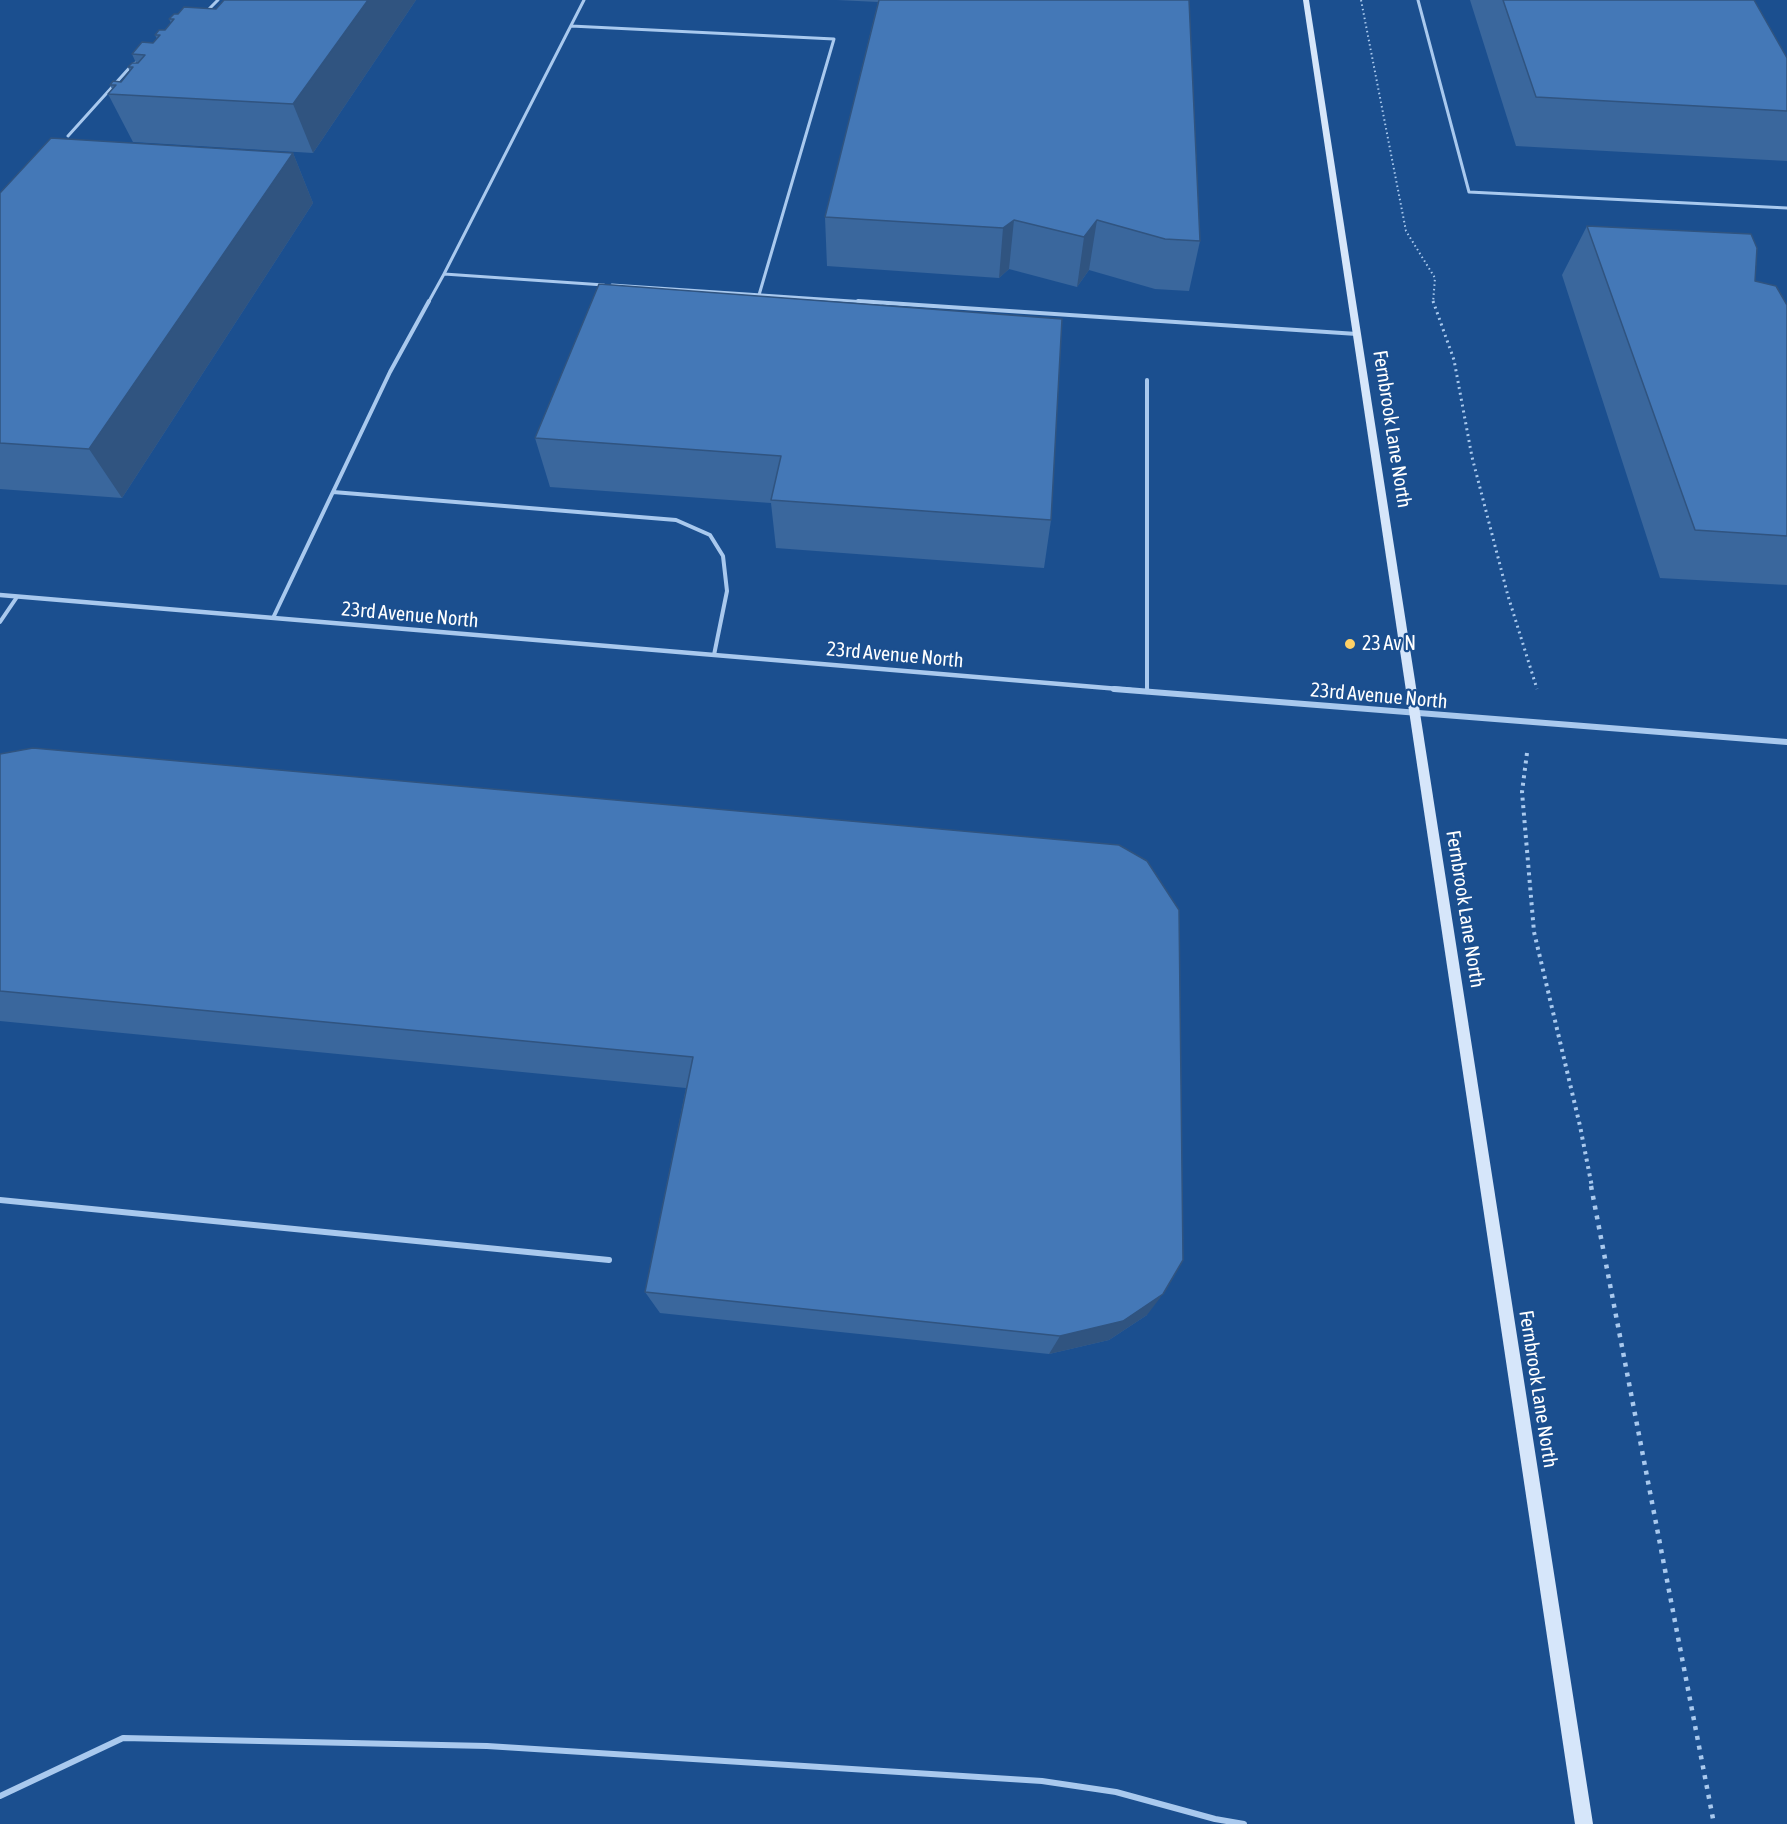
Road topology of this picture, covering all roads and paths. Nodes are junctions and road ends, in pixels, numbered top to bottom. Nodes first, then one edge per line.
1 (218, 0) edge
2 (584, 0) edge
3 (1306, 0) edge
4 (1361, 0) edge
5 (1418, 0) edge
6 (202, 15) edge
7 (570, 26) junction
8 (142, 60) edge
9 (68, 136) dead end
10 (1787, 208) edge
11 (444, 274) junction
12 (759, 295) junction
13 (1357, 334) junction
14 (1147, 380) dead end
15 (333, 492) junction
16 (0, 595) edge
17 (17, 597) junction
18 (273, 618) junction
19 (0, 622) edge
20 (714, 655) junction
21 (1147, 692) junction
22 (1416, 714) junction
23 (1532, 723) junction
24 (1787, 742) edge
25 (0, 1200) edge
26 (609, 1260) dead end
27 (0, 1796) edge
28 (1215, 1822) edge
29 (1244, 1824) edge
30 (1584, 1824) edge
31 (1714, 1824) edge

1 - 6 lane
2 - 7 lane
3 - 13 street, Fernbrook Lane North
4 - 23 path
5 - 10 lane
7 - 11 lane
7 - 12 lane
8 - 9 lane
11 - 12 lane
11 - 15 lane
12 - 13 lane
13 - 22 street, Fernbrook Lane North
14 - 21 lane
15 - 18 lane
15 - 20 lane
16 - 17 street, 23rd Avenue North
17 - 18 street, 23rd Avenue North
17 - 19 lane
18 - 20 street, 23rd Avenue North
20 - 21 street, 23rd Avenue North
21 - 22 street, 23rd Avenue North
22 - 23 street, 23rd Avenue North
22 - 30 street, Fernbrook Lane North
23 - 24 street, 23rd Avenue North
23 - 31 path
25 - 26 lane
27 - 28 lane
28 - 29 lane

